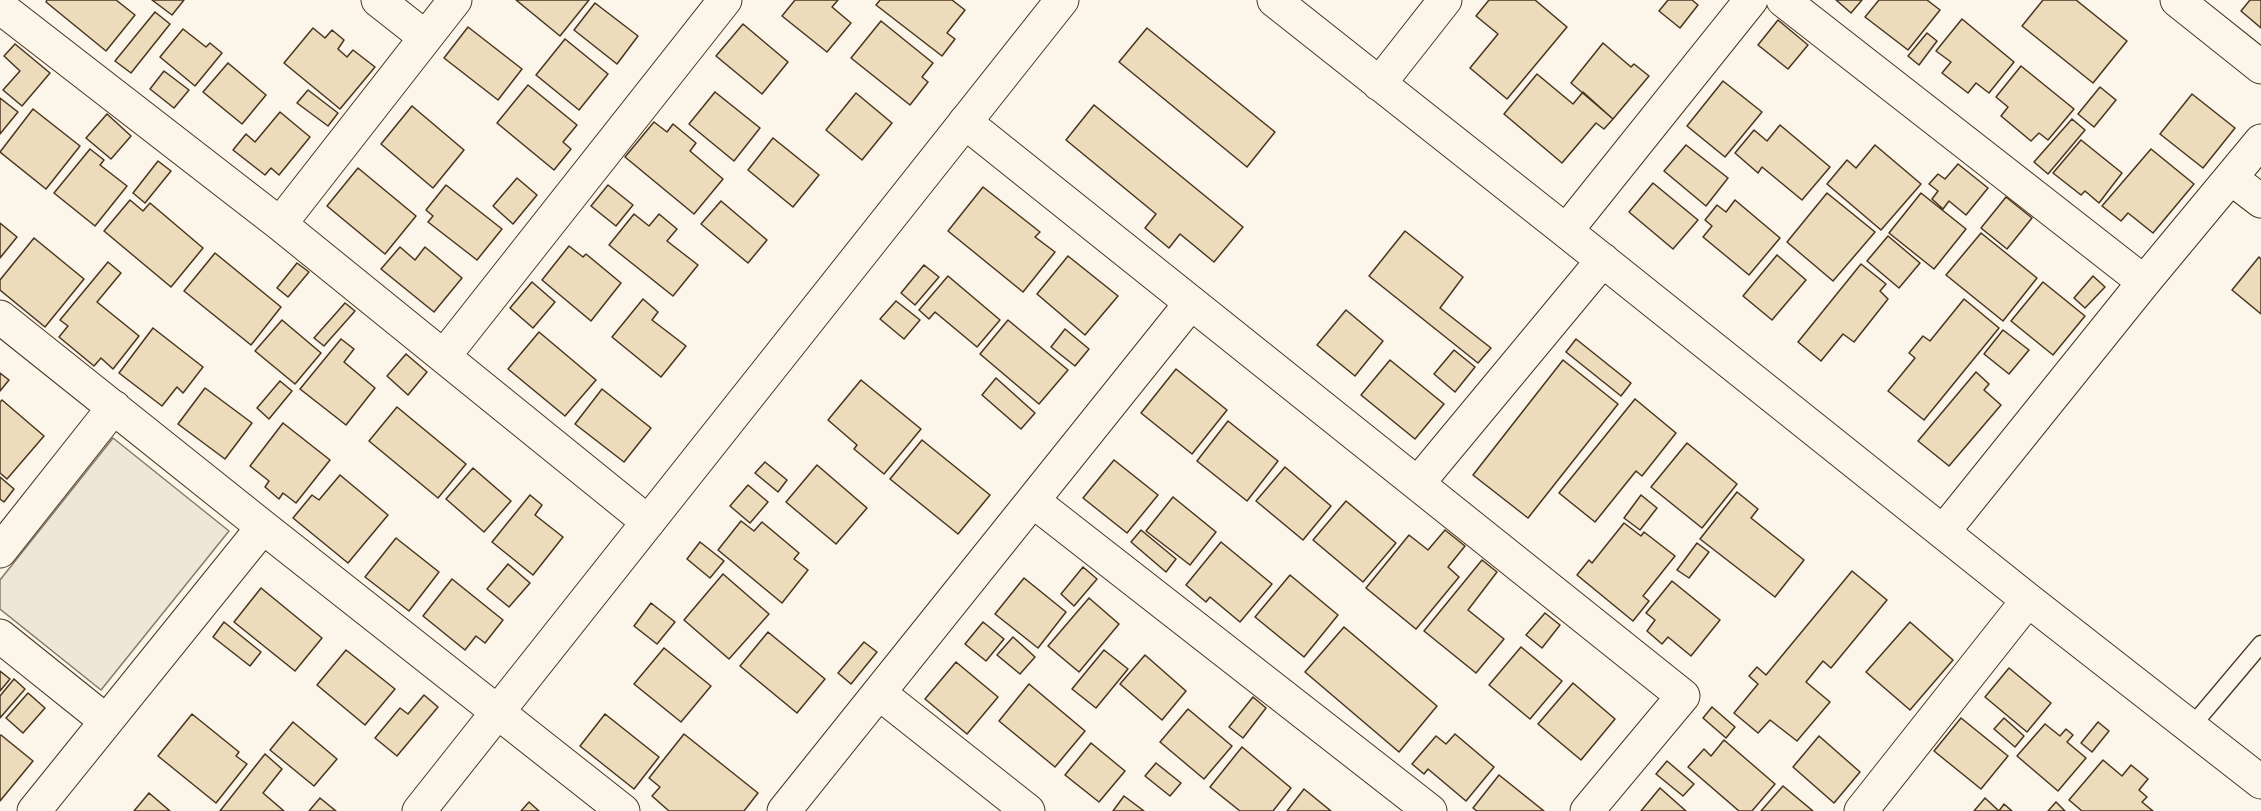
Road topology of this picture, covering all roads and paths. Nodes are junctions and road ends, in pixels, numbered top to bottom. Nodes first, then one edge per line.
1 (378, 0) edge
2 (455, 0) edge
3 (724, 0) edge
4 (1062, 0) edge
5 (1274, 0) edge
6 (1445, 0) edge
7 (1751, 0) edge
8 (1783, 0) edge
9 (2176, 0) edge
10 (0, 7) edge
11 (425, 38) junction
12 (2261, 67) edge
13 (1379, 84) junction
14 (965, 122) junction
15 (2261, 141) edge
16 (2231, 178) junction
17 (2261, 201) edge
18 (280, 224) junction
19 (1566, 231) junction
20 (1603, 260) junction
21 (2144, 282) junction
22 (1191, 303) junction
23 (0, 316) edge
24 (444, 356) junction
25 (114, 407) junction
26 (1418, 483) junction
27 (1033, 501) junction
28 (648, 522) junction
29 (263, 527) junction
30 (1943, 532) junction
31 (0, 551) edge
32 (2028, 600) junction
33 (0, 636) edge
34 (2261, 644) edge
35 (879, 693) junction
36 (497, 711) junction
37 (106, 721) junction
38 (2191, 727) junction
39 (2261, 782) edge
40 (34, 811) edge
41 (418, 811) edge
42 (623, 811) edge
43 (784, 811) edge
44 (1028, 811) edge
45 (1430, 811) edge
46 (1587, 811) edge
47 (1861, 811) edge

1 - 11 street
2 - 11 street
3 - 24 street
4 - 14 street
5 - 13 street
6 - 13 street
7 - 19 street
8 - 21 street
9 - 12 street
10 - 18 street
11 - 18 street
13 - 19 street
14 - 22 street
14 - 28 street
15 - 16 street
16 - 17 street
16 - 21 street
18 - 24 street
19 - 20 street
20 - 26 street
20 - 30 street
21 - 30 street
22 - 26 street
22 - 27 street
23 - 25 street
24 - 28 street
25 - 29 street
25 - 31 street
26 - 46 street
27 - 35 street
27 - 45 street
28 - 36 street
29 - 36 street
29 - 37 street
30 - 32 street
32 - 38 street
32 - 47 street
33 - 37 street
34 - 38 lane
35 - 43 street
35 - 44 street
36 - 41 street
36 - 42 street
37 - 40 street
38 - 39 street

